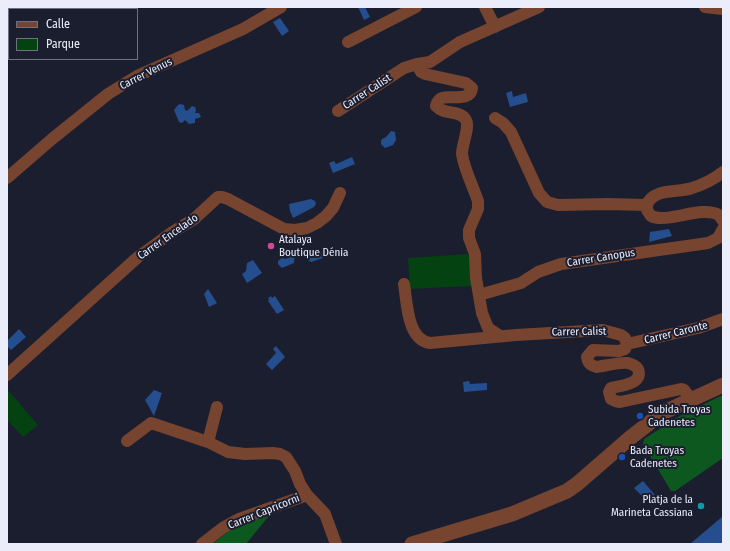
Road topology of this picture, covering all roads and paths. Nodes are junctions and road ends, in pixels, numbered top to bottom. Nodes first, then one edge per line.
1 (282, 7) edge
2 (416, 7) edge
3 (485, 7) edge
4 (539, 7) edge
5 (705, 7) edge
6 (723, 9) edge
7 (495, 27) junction
8 (348, 42) dead end
9 (417, 64) junction
10 (338, 111) dead end
11 (495, 118) dead end
12 (723, 172) edge
13 (7, 178) edge
14 (340, 193) dead end
15 (647, 205) junction
16 (723, 221) edge
17 (723, 230) edge
18 (404, 284) dead end
19 (479, 295) junction
20 (723, 319) edge
21 (500, 336) junction
22 (627, 344) junction
23 (7, 375) edge
24 (723, 385) edge
25 (691, 399) junction
26 (217, 407) dead end
27 (127, 441) dead end
28 (208, 442) junction
29 (307, 494) junction
30 (202, 544) edge
31 (336, 544) edge
32 (412, 544) edge

1 - 13 street, Carrer Venus
2 - 8 street
3 - 7 street
4 - 7 street, Carrer Calist
5 - 6 street
7 - 9 street, Carrer Calist
9 - 10 street, Carrer Calist
9 - 19 street
11 - 15 street
12 - 15 street
14 - 23 street, Carrer Encelado
15 - 16 street
17 - 19 street, Carrer Canopus
18 - 21 street, Carrer Calist
19 - 21 street
20 - 22 street, Carrer Caronte
21 - 22 street, Carrer Calist
22 - 25 street, Carrer Calist
24 - 25 street
25 - 32 street
26 - 28 street
27 - 28 street, Carrer Capricorni
28 - 29 street, Carrer Capricorni
29 - 30 street, Carrer Capricorni
29 - 31 street, Carrer Capricorni

